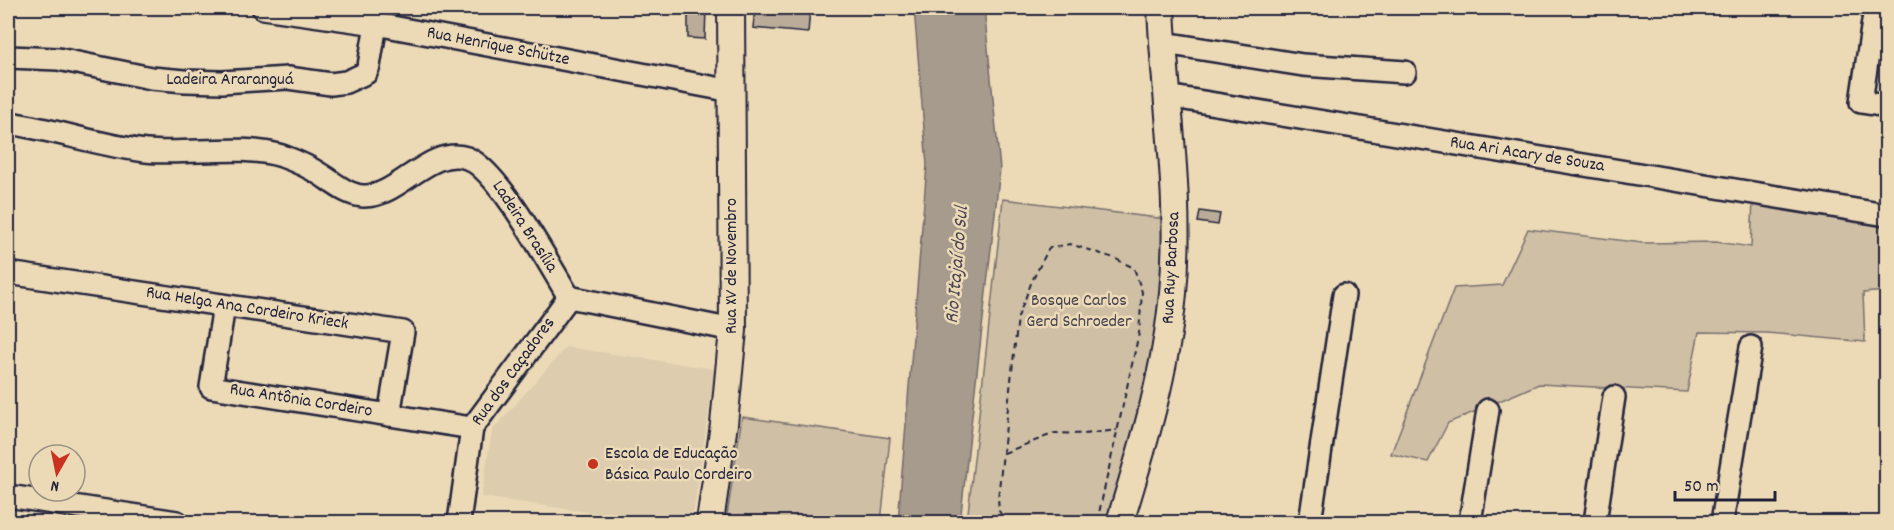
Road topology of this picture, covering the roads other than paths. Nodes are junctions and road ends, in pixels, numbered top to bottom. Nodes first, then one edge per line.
1 (263, 8) edge
2 (731, 8) edge
3 (1161, 8) edge
4 (1875, 8) edge
5 (376, 24) junction
6 (1164, 43) junction
7 (8, 57) edge
8 (1405, 72) dead end
9 (732, 91) junction
10 (1167, 96) junction
11 (1887, 106) edge
12 (8, 123) edge
13 (1887, 215) edge
14 (8, 273) edge
15 (1344, 295) dead end
16 (569, 297) junction
17 (224, 306) junction
18 (733, 330) junction
19 (1751, 347) dead end
20 (1614, 397) dead end
21 (1488, 410) dead end
22 (389, 415) junction
23 (471, 428) junction
24 (8, 496) edge
25 (177, 522) edge
26 (459, 522) edge
27 (710, 522) edge
28 (1120, 522) edge
29 (1310, 522) edge
30 (1470, 522) edge
31 (1595, 522) edge
32 (1722, 522) edge

1 - 5 street, Rua Henrique Schütze
2 - 9 main road, Rua XV de Novembro
3 - 6 main road, Rua Ruy Barbosa
4 - 11 street
5 - 7 street, Ladeira Araranguá
5 - 9 street, Rua Henrique Schütze
6 - 8 street
6 - 10 main road, Rua Ruy Barbosa
9 - 18 main road, Rua XV de Novembro
10 - 13 street, Rua Ari Acary de Souza
10 - 28 main road, Rua Ruy Barbosa
12 - 16 street, Ladeira Brasília
14 - 17 street, Rua Helga Ana Cordeiro Krieck
15 - 29 street
16 - 18 street
16 - 23 street, Rua dos Caçadores
17 - 22 street, Rua Antônia Cordeiro
17 - 22 street, Rua Helga Ana Cordeiro Krieck
18 - 27 main road, Rua XV de Novembro
19 - 32 street
20 - 31 street
21 - 30 street
22 - 23 street, Rua Antônia Cordeiro
23 - 26 street, Rua dos Caçadores
24 - 25 street

